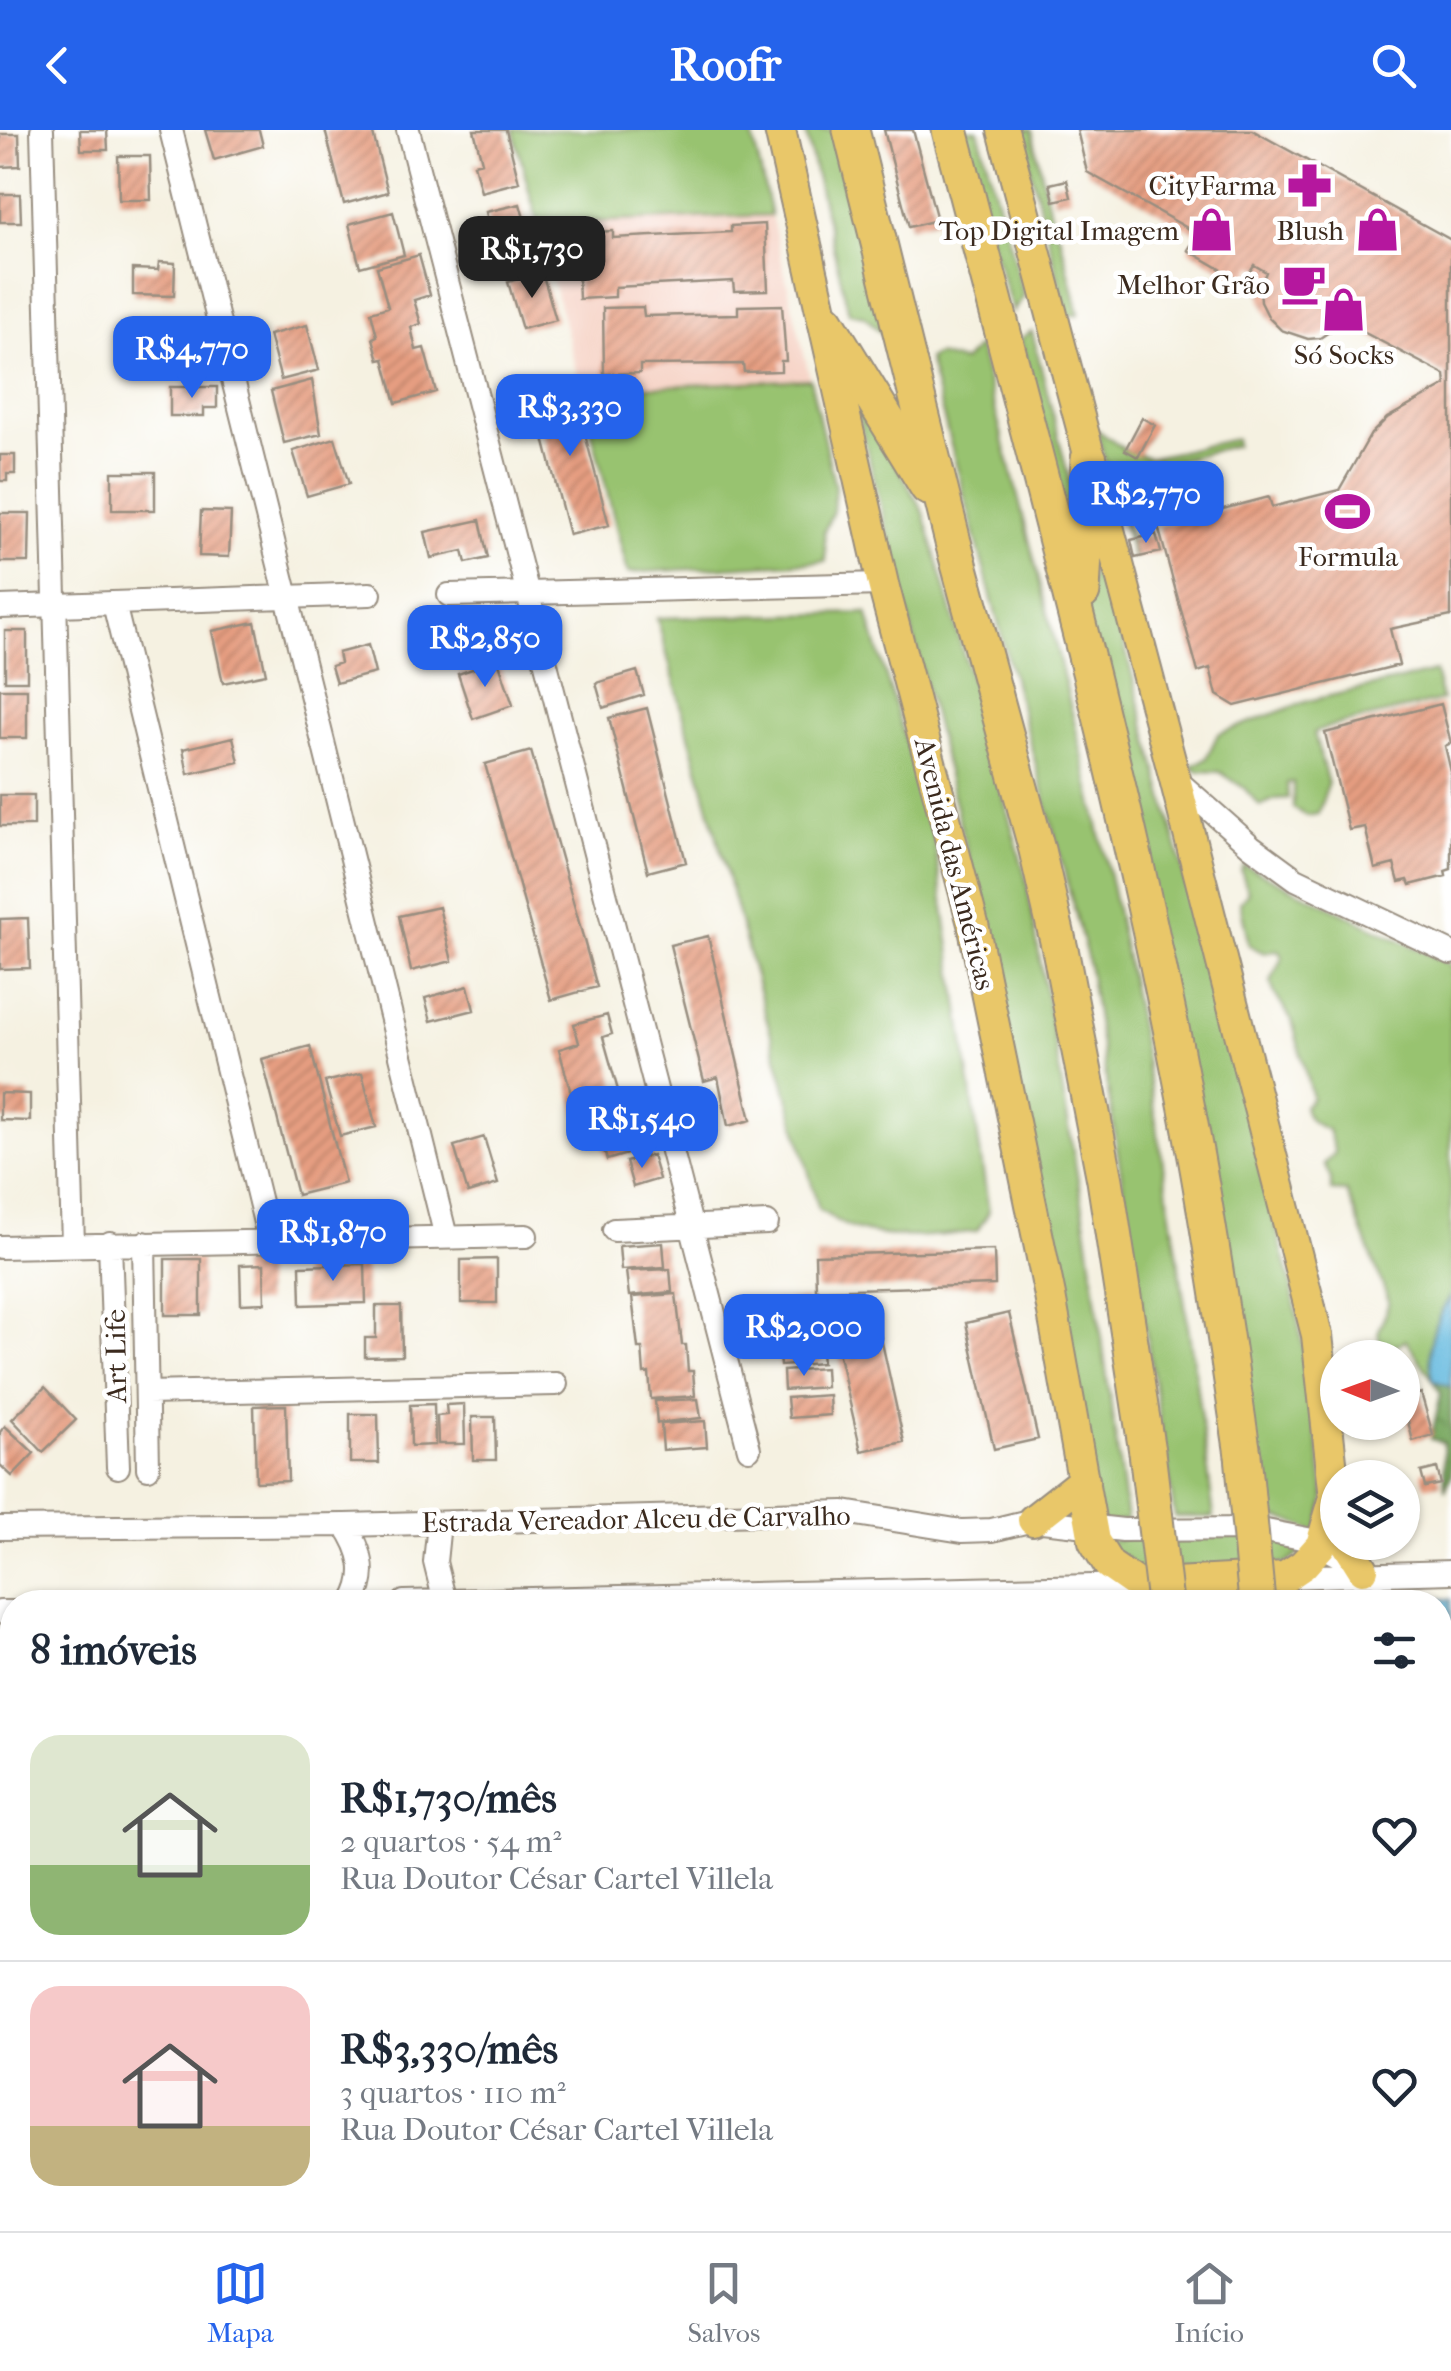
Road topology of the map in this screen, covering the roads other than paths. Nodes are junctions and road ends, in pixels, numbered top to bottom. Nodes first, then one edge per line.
1 (42, 130) edge
2 (171, 130) edge
3 (408, 130) edge
4 (780, 130) edge
5 (851, 130) edge
6 (950, 130) edge
7 (1002, 130) edge
8 (826, 321) junction
9 (1090, 459) junction
10 (953, 542) junction
11 (884, 584) junction
12 (370, 594) dead end
13 (528, 594) junction
14 (449, 595) dead end
15 (287, 596) junction
16 (114, 604) junction
17 (54, 605) junction
18 (0, 607) edge
19 (1080, 628) junction
20 (1175, 778) junction
21 (1451, 952) edge
22 (768, 1223) dead end
23 (690, 1228) junction
24 (614, 1230) dead end
25 (526, 1236) dead end
26 (446, 1237) junction
27 (268, 1240) junction
28 (144, 1242) junction
29 (110, 1243) junction
30 (73, 1245) junction
31 (0, 1247) edge
32 (556, 1384) dead end
33 (147, 1394) junction
34 (116, 1439) junction
35 (147, 1439) junction
36 (749, 1449) dead end
37 (1331, 1460) edge
38 (118, 1466) dead end
39 (148, 1468) dead end
40 (1084, 1480) junction
41 (1033, 1520) junction
42 (439, 1522) junction
43 (346, 1525) junction
44 (0, 1528) edge
45 (1090, 1529) junction
46 (1320, 1541) edge
47 (1320, 1553) edge
48 (1354, 1560) edge
49 (1370, 1572) junction
50 (1451, 1572) edge
51 (1285, 1576) junction
52 (358, 1590) edge
53 (442, 1590) edge
54 (1146, 1590) edge
55 (1152, 1590) edge
56 (1182, 1590) edge
57 (1256, 1590) edge

1 - 17 street
2 - 15 street
3 - 13 street
4 - 8 main road, Avenida das Américas
5 - 10 highway
6 - 19 highway
7 - 9 main road
8 - 10 highway
8 - 11 main road, Avenida das Américas
9 - 19 highway
9 - 20 main road
10 - 55 highway, bridge
11 - 13 street
11 - 40 main road, Avenida das Américas
12 - 15 street
13 - 14 street
13 - 23 street
15 - 16 street
15 - 26 street
16 - 17 street
16 - 27 street
17 - 18 street
17 - 30 street
19 - 57 highway, bridge
20 - 21 street
20 - 37 main road
22 - 23 street
23 - 24 street
23 - 36 street
25 - 26 street
26 - 27 street
27 - 28 street
28 - 29 street
28 - 33 street, Art Life
29 - 30 street
29 - 34 street, Art Life
30 - 31 street
32 - 33 street
33 - 35 street, Art Life
34 - 35 street
34 - 38 street, Art Life
35 - 39 street, Art Life
40 - 41 main road
40 - 45 main road, Avenida das Américas
41 - 42 street, Estrada Vereador Alceu de Carvalho
41 - 45 street, Estrada Vereador Alceu de Carvalho
42 - 43 street, Estrada Vereador Alceu de Carvalho
42 - 53 street
43 - 44 street, Estrada Vereador Alceu de Carvalho
43 - 52 street
45 - 46 street, Estrada Vereador Alceu de Carvalho
45 - 54 main road, Avenida das Américas
47 - 51 main road
48 - 49 main road
49 - 50 street
49 - 51 street
51 - 56 main road

